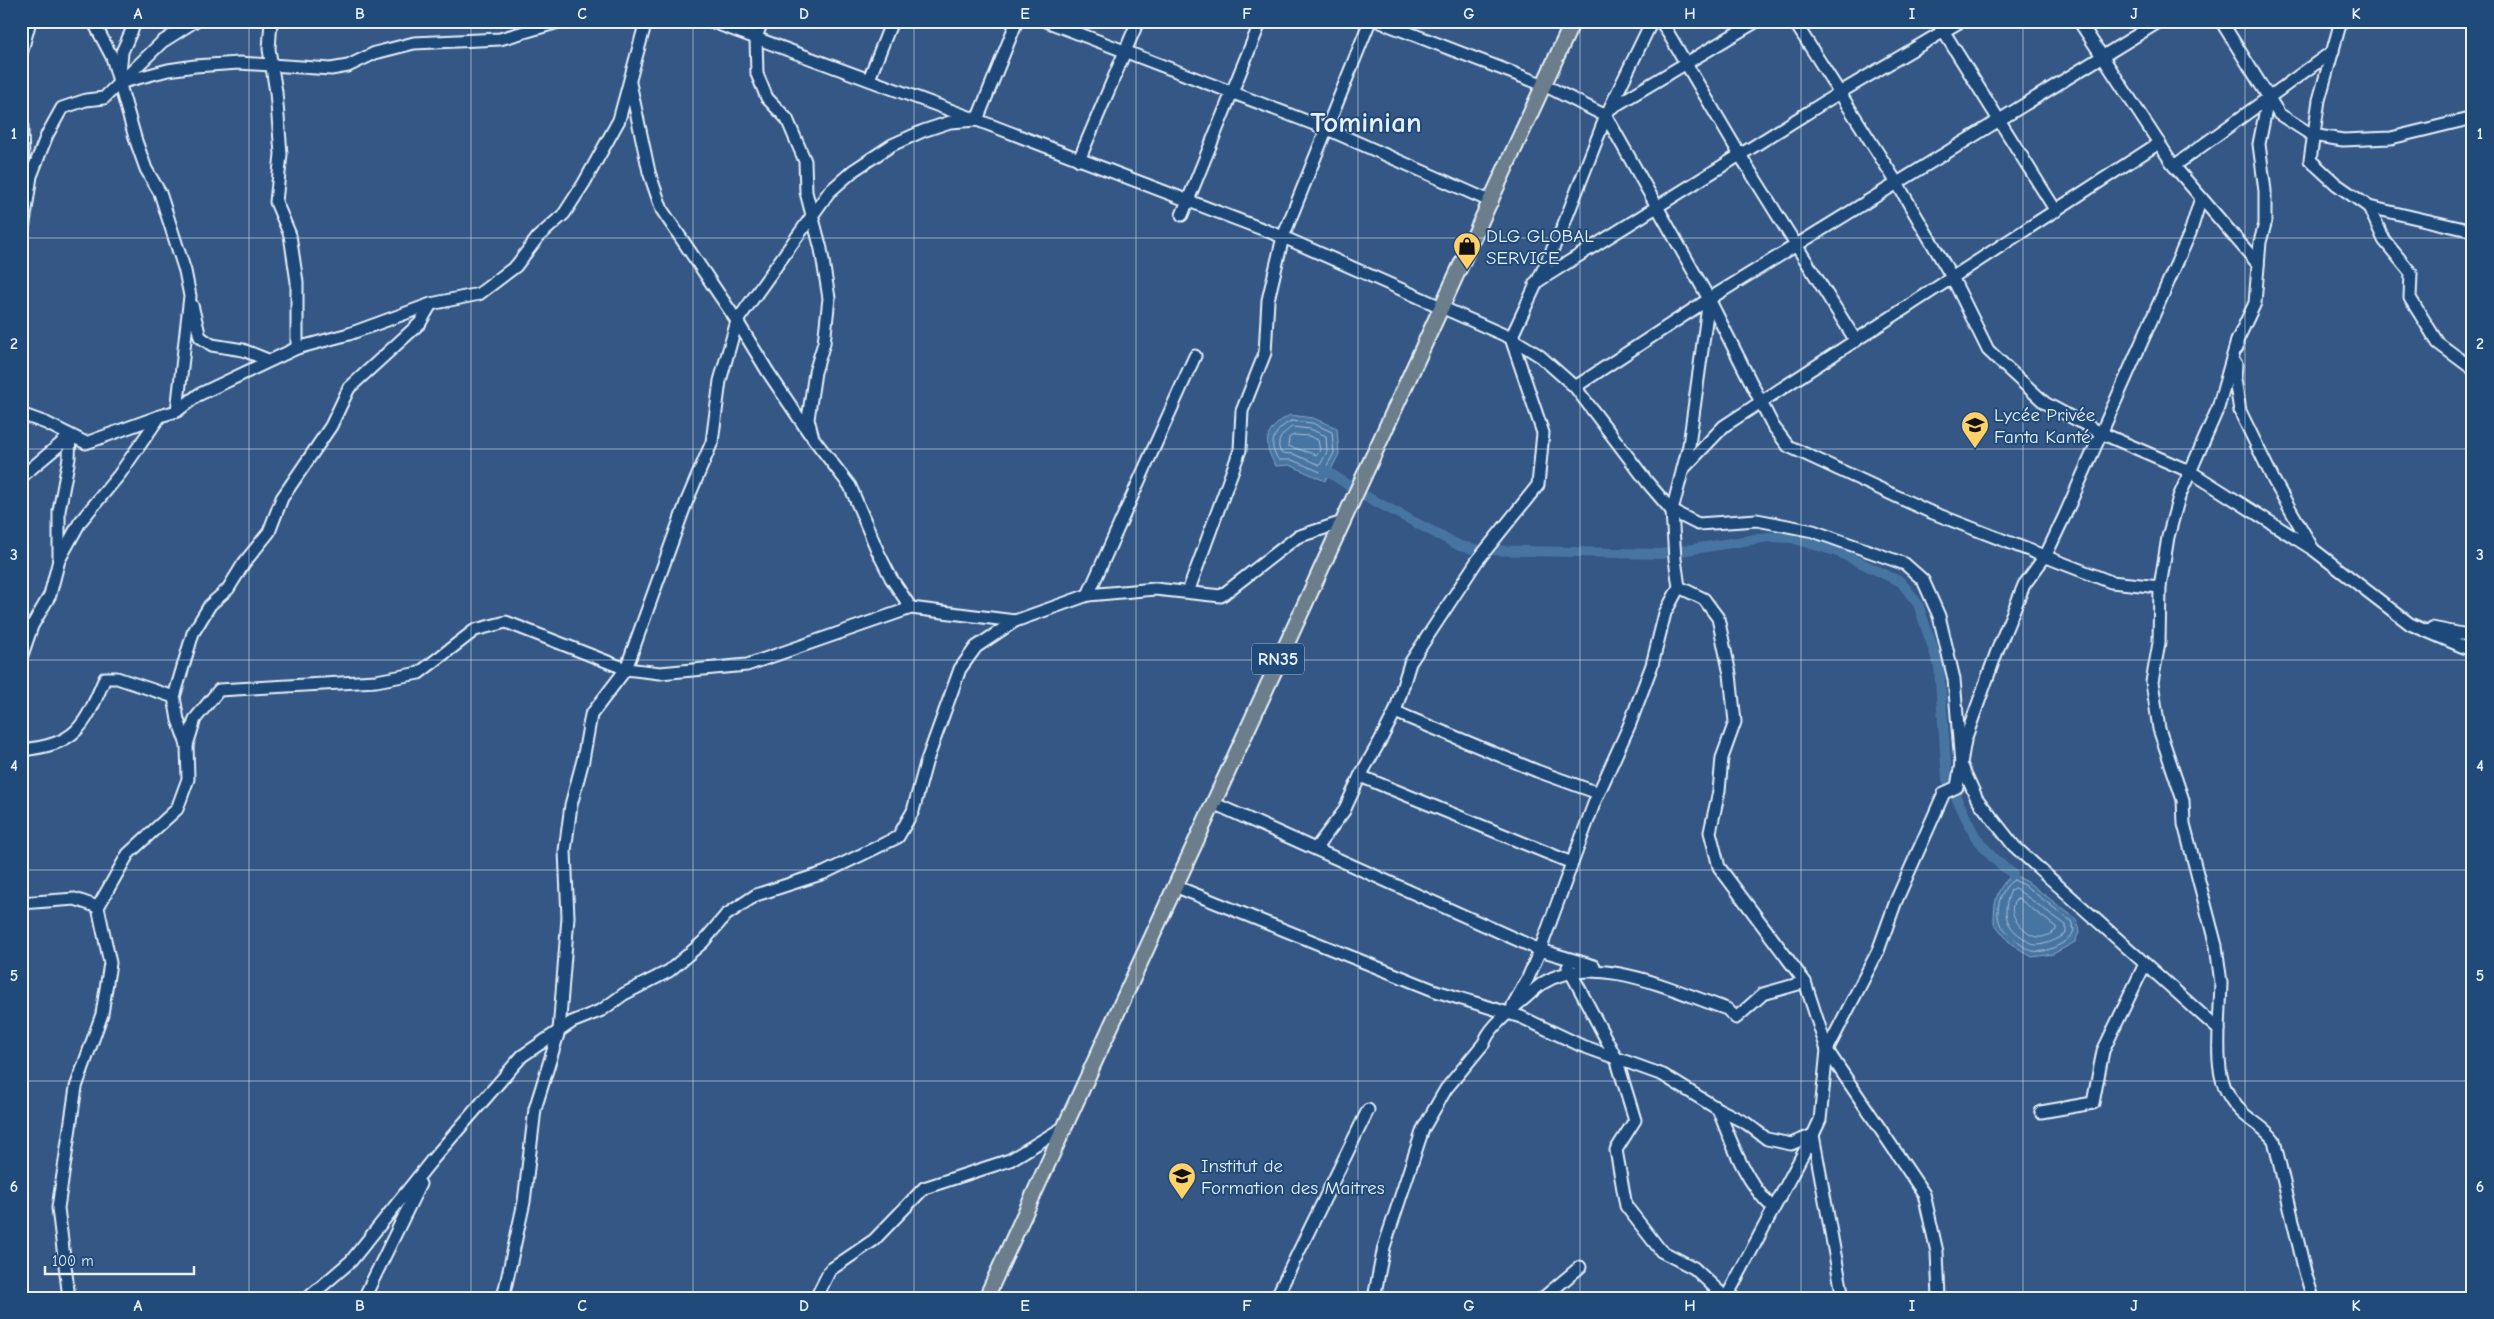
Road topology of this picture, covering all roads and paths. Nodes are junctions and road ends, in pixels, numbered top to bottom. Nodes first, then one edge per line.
1 (30, 21) edge
2 (93, 21) edge
3 (136, 21) edge
4 (195, 21) edge
5 (271, 21) edge
6 (562, 21) edge
7 (646, 21) edge
8 (710, 21) edge
9 (762, 21) edge
10 (892, 21) edge
11 (1017, 21) edge
12 (1046, 21) edge
13 (1138, 21) edge
14 (1261, 21) edge
15 (1370, 21) edge
16 (1378, 21) edge
17 (1573, 21) edge
18 (1652, 21) edge
19 (1661, 21) edge
20 (1757, 21) edge
21 (1794, 21) edge
22 (1937, 21) edge
23 (1961, 21) edge
24 (2079, 21) edge
25 (2160, 21) edge
26 (2221, 21) edge
27 (2342, 21) edge
28 (1943, 32) junction
29 (756, 38) junction
30 (1125, 52) junction
31 (2333, 52) junction
32 (21, 54) edge
33 (2101, 56) junction
34 (271, 64) junction
35 (1686, 65) junction
36 (869, 80) junction
37 (630, 81) junction
38 (120, 83) junction
39 (1544, 85) junction
40 (1839, 93) junction
41 (1232, 94) junction
42 (2268, 99) junction
43 (21, 102) edge
44 (1609, 112) junction
45 (2473, 118) edge
46 (977, 120) junction
47 (1999, 120) junction
48 (1327, 129) junction
49 (2312, 135) junction
50 (2159, 143) junction
51 (1740, 155) junction
52 (1079, 160) junction
53 (2174, 166) junction
54 (1897, 183) junction
55 (2201, 198) junction
56 (1187, 201) junction
57 (1492, 202) junction
58 (2369, 207) junction
59 (1657, 208) junction
60 (2056, 211) junction
61 (24, 213) junction
62 (1182, 215) dead end
63 (812, 216) junction
64 (2473, 231) edge
65 (1283, 237) junction
66 (21, 243) edge
67 (1797, 246) junction
68 (2258, 264) junction
69 (1953, 278) junction
70 (1535, 283) junction
71 (190, 296) junction
72 (1709, 299) junction
73 (431, 304) junction
74 (1443, 307) junction
75 (738, 321) junction
76 (1511, 338) junction
77 (1856, 341) junction
78 (2237, 341) junction
79 (297, 348) junction
80 (1195, 356) dead end
81 (268, 360) junction
82 (2473, 369) edge
83 (1575, 387) junction
84 (1761, 402) junction
85 (177, 411) junction
86 (21, 414) edge
87 (160, 416) junction
88 (2101, 433) junction
89 (70, 436) junction
90 (813, 438) junction
91 (1683, 469) junction
92 (2191, 472) junction
93 (21, 477) edge
94 (1672, 511) junction
95 (1344, 522) junction
96 (2314, 550) junction
97 (2046, 556) junction
98 (59, 560) junction
99 (1679, 587) junction
100 (2160, 587) junction
101 (1188, 592) junction
102 (1088, 595) junction
103 (911, 608) junction
104 (1015, 621) junction
105 (2410, 624) junction
106 (2473, 636) edge
107 (2473, 651) edge
108 (21, 658) edge
109 (626, 669) junction
110 (174, 697) junction
111 (1394, 712) junction
112 (187, 745) junction
113 (21, 750) edge
114 (1961, 764) junction
115 (1360, 776) junction
116 (1598, 793) junction
117 (1215, 804) junction
118 (1316, 848) junction
119 (1572, 863) junction
120 (1177, 887) junction
121 (21, 902) edge
122 (98, 907) junction
123 (1540, 950) junction
124 (1561, 957) junction
125 (2145, 964) junction
126 (1612, 971) junction
127 (1573, 972) junction
128 (1805, 982) junction
129 (1508, 1013) junction
130 (559, 1030) junction
131 (2219, 1030) junction
132 (1827, 1050) junction
133 (1616, 1058) junction
134 (1368, 1110) dead end
135 (1718, 1110) junction
136 (2041, 1112) dead end
137 (1066, 1126) junction
138 (1813, 1135) junction
139 (432, 1160) junction
140 (1773, 1208) junction
141 (1580, 1267) dead end
142 (1377, 1284) junction
143 (1726, 1297) edge
144 (70, 1298) edge
145 (308, 1298) edge
146 (364, 1298) edge
147 (503, 1298) edge
148 (816, 1298) edge
149 (986, 1298) edge
150 (1276, 1298) edge
151 (1374, 1298) edge
152 (1380, 1298) edge
153 (1543, 1298) edge
154 (1843, 1298) edge
155 (1939, 1298) edge
156 (2314, 1298) edge

1 - 32 street
2 - 38 street
3 - 38 street
4 - 38 street
5 - 34 street
6 - 34 street
7 - 37 street
8 - 29 street
9 - 29 street
10 - 36 street
11 - 46 street
12 - 30 street
13 - 30 street
14 - 41 street
15 - 48 street
16 - 39 street
17 - 39 main road, RN35
18 - 44 street
19 - 35 street
20 - 35 street
21 - 40 street
22 - 28 street
23 - 28 street
24 - 33 street
25 - 33 street
26 - 42 street
27 - 31 street
28 - 40 street
28 - 47 street
29 - 36 street
29 - 63 street
30 - 41 street
30 - 52 street
31 - 42 street
31 - 49 street
33 - 47 street
33 - 50 street
34 - 38 street
34 - 79 street
35 - 44 street
35 - 51 street
36 - 46 street
37 - 73 street
37 - 75 street
38 - 61 street
38 - 71 street
39 - 44 street
39 - 57 main road, RN35
40 - 51 street
40 - 54 street
41 - 48 street
41 - 56 street
42 - 49 street
42 - 53 street
42 - 68 street
43 - 61 street
44 - 59 street
44 - 70 street
45 - 49 street
46 - 52 street
46 - 63 street
47 - 54 street
47 - 60 street
48 - 57 street
48 - 65 street
49 - 58 street
50 - 53 street
50 - 60 street
51 - 59 street
51 - 67 street
52 - 56 street
53 - 55 street
54 - 67 street
54 - 69 street
55 - 68 street
55 - 88 street
56 - 62 street
56 - 65 street
57 - 74 main road, RN35
58 - 64 street
58 - 82 street
59 - 70 street
59 - 72 street
60 - 69 street
61 - 66 street
63 - 75 street
63 - 90 street
65 - 74 street
65 - 101 street
67 - 72 street
67 - 77 street
68 - 78 street
69 - 77 street
69 - 88 street
70 - 76 street
71 - 81 street
71 - 85 street
72 - 83 street
72 - 84 street
72 - 91 street
73 - 79 street
73 - 110 street
74 - 76 street
74 - 95 main road, RN35
75 - 90 street
75 - 109 street
76 - 83 street
76 - 111 street
77 - 84 street
78 - 92 street
78 - 96 street
79 - 81 street
80 - 102 street
81 - 85 street
83 - 94 street
84 - 91 street
84 - 97 street
85 - 87 street
86 - 89 street
87 - 89 street
87 - 98 street
88 - 92 street
88 - 97 street
89 - 93 street
89 - 98 street
90 - 103 street
91 - 94 street
92 - 96 street
92 - 100 street
94 - 99 street
94 - 114 street
95 - 101 street
95 - 117 main road, RN35
96 - 105 street
97 - 100 street
97 - 114 street
98 - 108 street
99 - 116 street
99 - 128 street
100 - 131 street
101 - 102 street
102 - 104 street
103 - 104 street
103 - 109 street
104 - 130 street
105 - 106 street
105 - 107 street
109 - 112 street
109 - 130 street
110 - 112 street
110 - 113 street
111 - 115 street
111 - 116 street
112 - 122 street
114 - 125 street
114 - 132 street
115 - 118 street
115 - 119 street
116 - 119 street
117 - 118 street
117 - 120 main road, RN35
118 - 123 street
119 - 123 street
120 - 129 street
120 - 137 main road, RN35
121 - 122 street
122 - 144 street
123 - 124 street
123 - 129 street
124 - 126 street
124 - 127 street
125 - 131 street
125 - 136 street
126 - 127 street
126 - 128 street
127 - 129 street
127 - 133 street
128 - 132 street
129 - 133 street
129 - 142 street
130 - 139 street
130 - 147 street
131 - 156 street
132 - 138 street
132 - 155 street
133 - 135 street
133 - 143 street
134 - 150 street
135 - 138 street
135 - 140 street
137 - 148 street
137 - 149 main road, RN35
138 - 140 street
138 - 154 street
139 - 145 street
139 - 146 street
140 - 143 street
141 - 153 street
142 - 151 street
142 - 152 street

